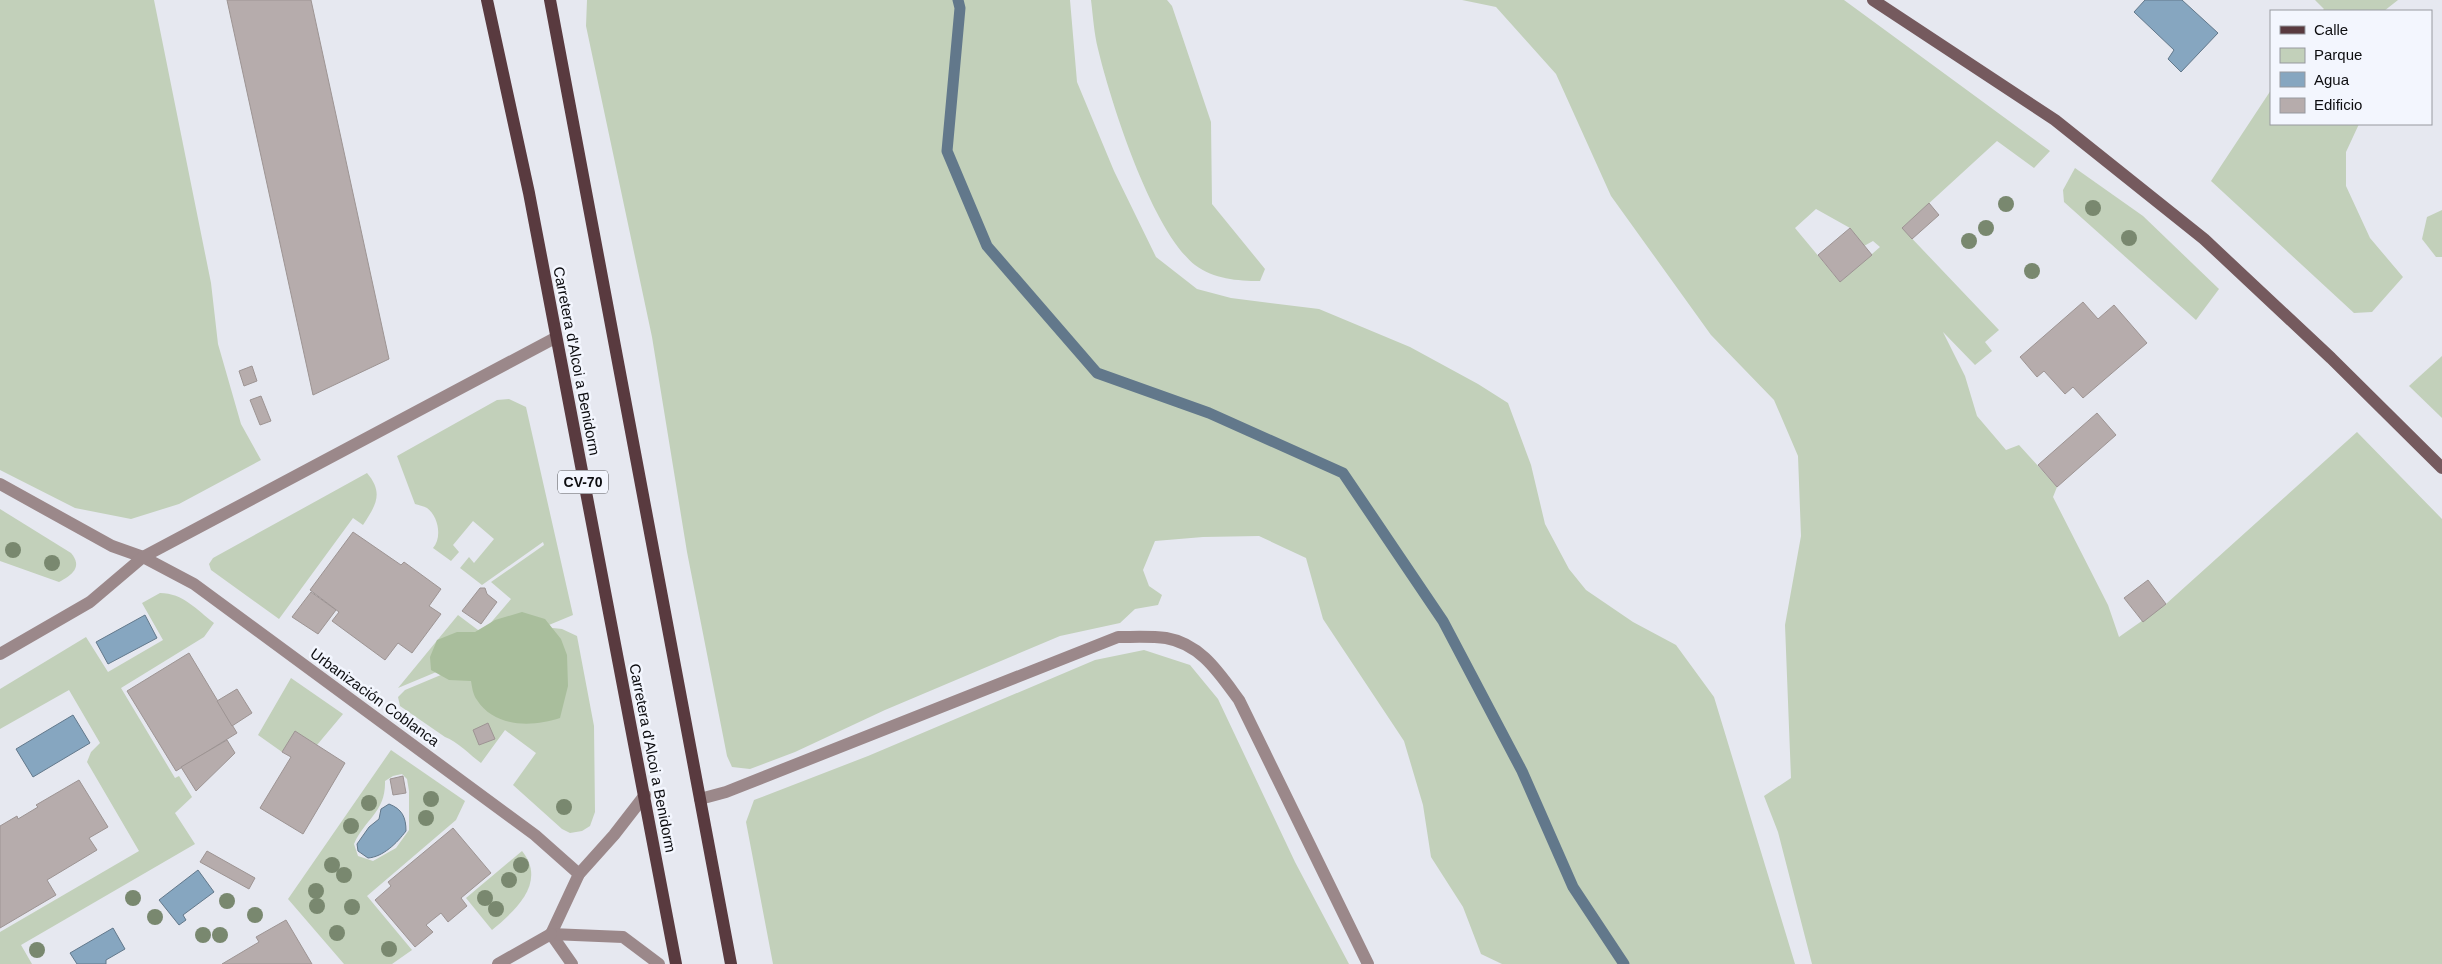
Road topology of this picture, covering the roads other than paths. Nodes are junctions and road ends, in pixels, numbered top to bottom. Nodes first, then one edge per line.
1 (487, 0) edge
2 (550, 0) edge
3 (1873, 0) edge
4 (555, 338) junction
5 (2442, 468) edge
6 (0, 484) edge
7 (143, 557) junction
8 (0, 654) edge
9 (645, 795) junction
10 (700, 799) junction
11 (579, 874) junction
12 (551, 934) junction
13 (498, 964) edge
14 (572, 964) edge
15 (659, 964) edge
16 (676, 964) edge
17 (731, 964) edge
18 (1368, 964) edge

1 - 4 main road, Carretera d'Alcoi a Benidorm / CV-70
2 - 10 main road
3 - 5 main road
4 - 7 street
4 - 9 main road, Carretera d'Alcoi a Benidorm / CV-70
6 - 7 street, Urbanización Coblanca
7 - 8 street
7 - 11 street, Urbanización Coblanca
9 - 11 street
9 - 16 main road, Carretera d'Alcoi a Benidorm / CV-70
10 - 17 main road
10 - 18 street
11 - 12 street
12 - 13 street
12 - 14 street
12 - 15 street

